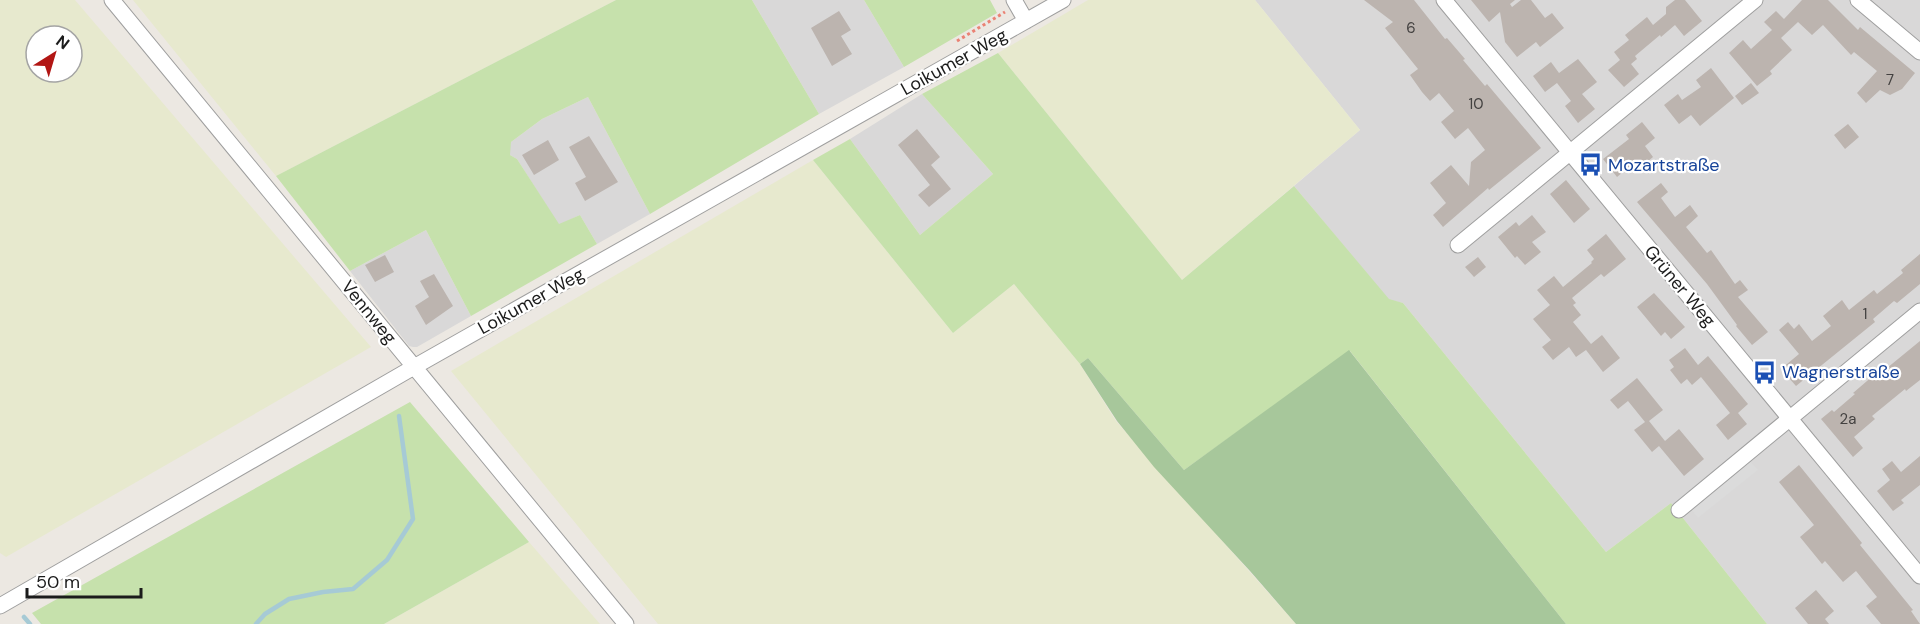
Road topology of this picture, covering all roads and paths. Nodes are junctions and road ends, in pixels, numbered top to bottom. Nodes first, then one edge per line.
1 (112, 0) edge
2 (1014, 0) edge
3 (1064, 0) edge
4 (1444, 0) edge
5 (1755, 0) edge
6 (1858, 0) edge
7 (1026, 21) junction
8 (1920, 52) edge
9 (1569, 153) junction
10 (1458, 245) dead end
11 (1920, 311) edge
12 (414, 367) junction
13 (1791, 419) junction
14 (1679, 510) dead end
15 (1920, 576) edge
16 (0, 606) edge
17 (626, 624) edge

1 - 12 street, Vennweg
2 - 7 street
3 - 7 street, Loikumer Weg
4 - 9 street, Grüner Weg
5 - 9 street
6 - 8 street
7 - 12 street, Loikumer Weg
9 - 10 street
9 - 13 street, Grüner Weg
11 - 13 street
12 - 16 street, Loikumer Weg
12 - 17 street, Vennweg
13 - 14 street
13 - 15 street, Grüner Weg

